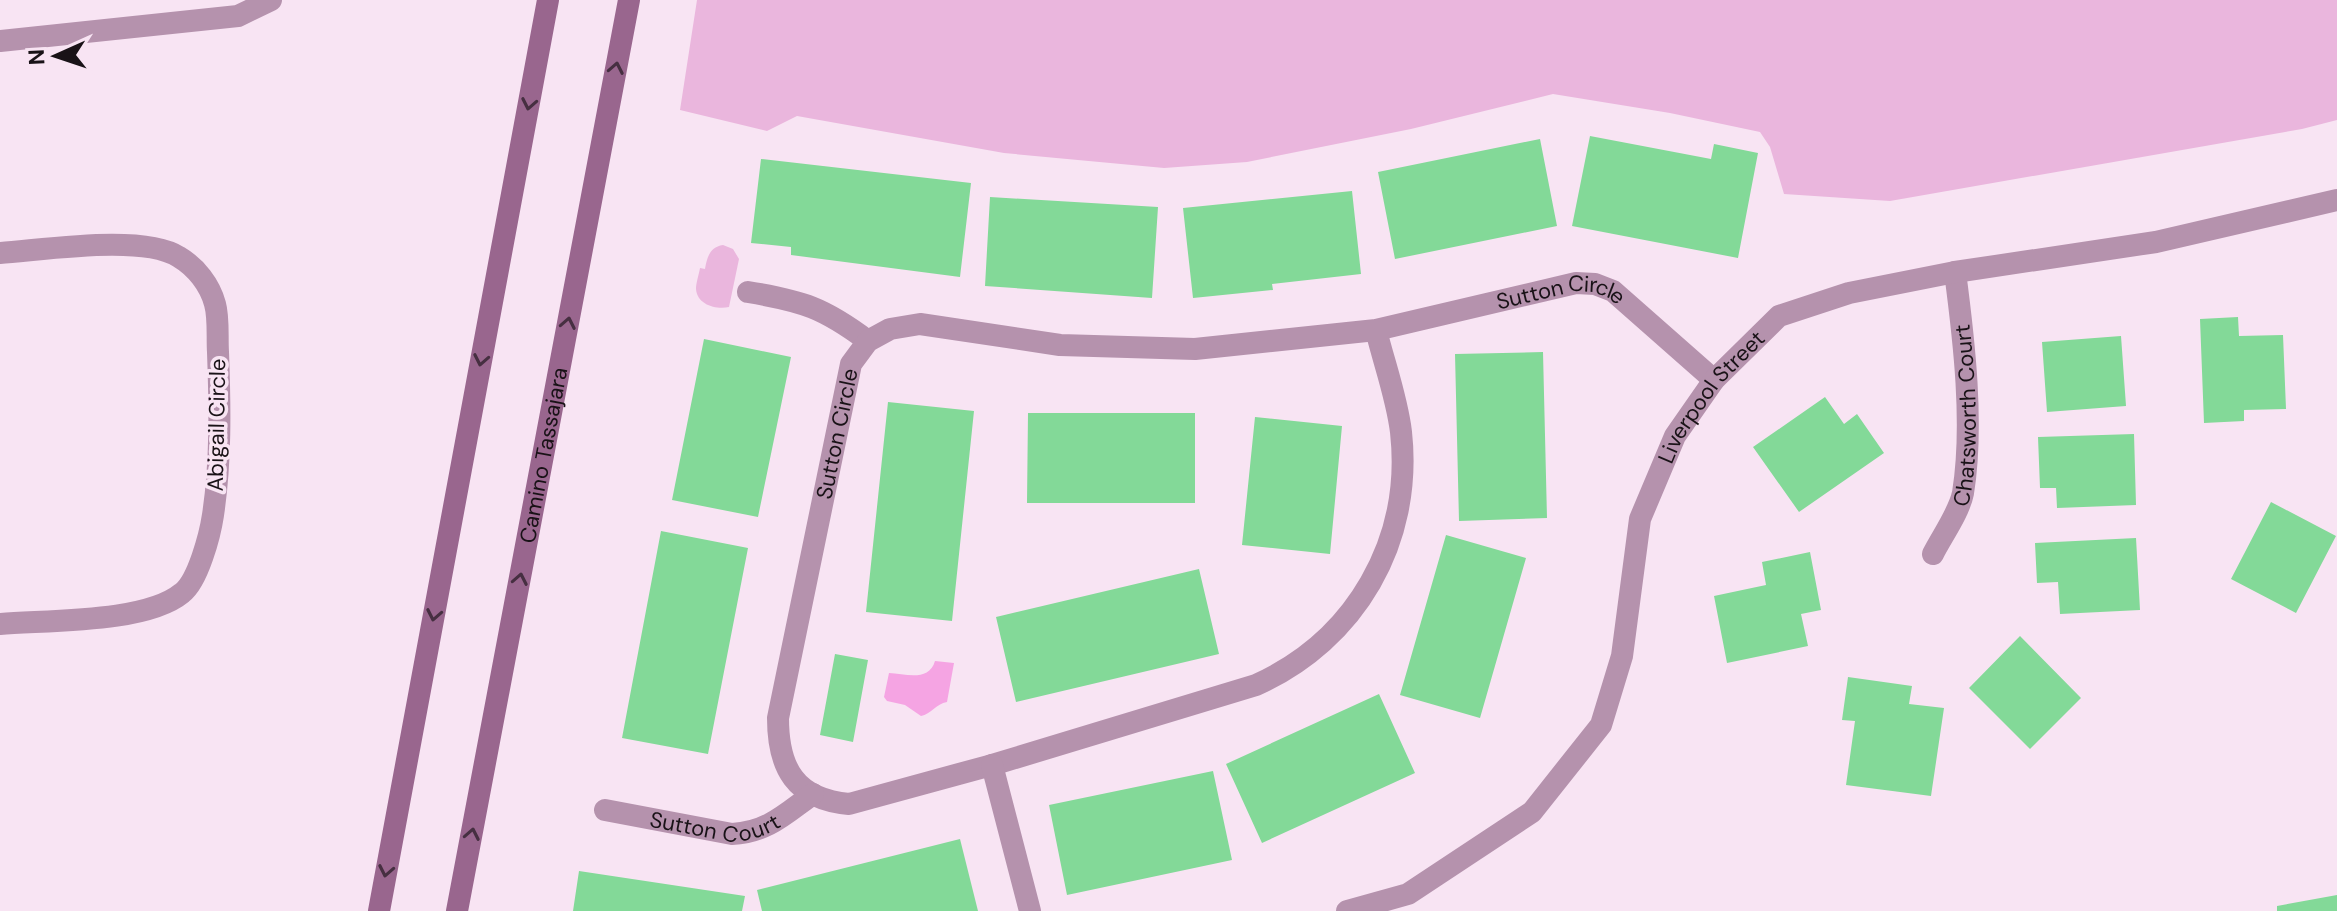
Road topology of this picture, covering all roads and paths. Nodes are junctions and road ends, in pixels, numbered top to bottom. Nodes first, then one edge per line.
1 (271, 0) edge
2 (548, 0) edge
3 (629, 0) edge
4 (0, 41) edge
5 (2337, 200) edge
6 (0, 253) edge
7 (1955, 272) junction
8 (748, 292) dead end
9 (1376, 330) junction
10 (868, 341) junction
11 (1714, 380) junction
12 (1933, 554) dead end
13 (0, 624) edge
14 (992, 765) junction
15 (813, 794) junction
16 (605, 810) dead end
17 (379, 911) edge
18 (457, 911) edge
19 (1030, 911) edge
20 (1347, 911) edge

1 - 4 street
2 -> 17 main road
18 -> 3 main road, Camino Tassajara
5 - 7 street, Liverpool Street
6 - 13 street, Abigail Circle
7 - 11 street, Liverpool Street
7 - 12 street, Chatsworth Court
8 - 10 street
9 - 10 street, Sutton Circle
9 - 11 street, Sutton Circle
9 - 14 street
10 - 15 street, Sutton Circle
11 - 20 street, Liverpool Street
14 - 15 street
14 - 19 street
15 - 16 street, Sutton Court

